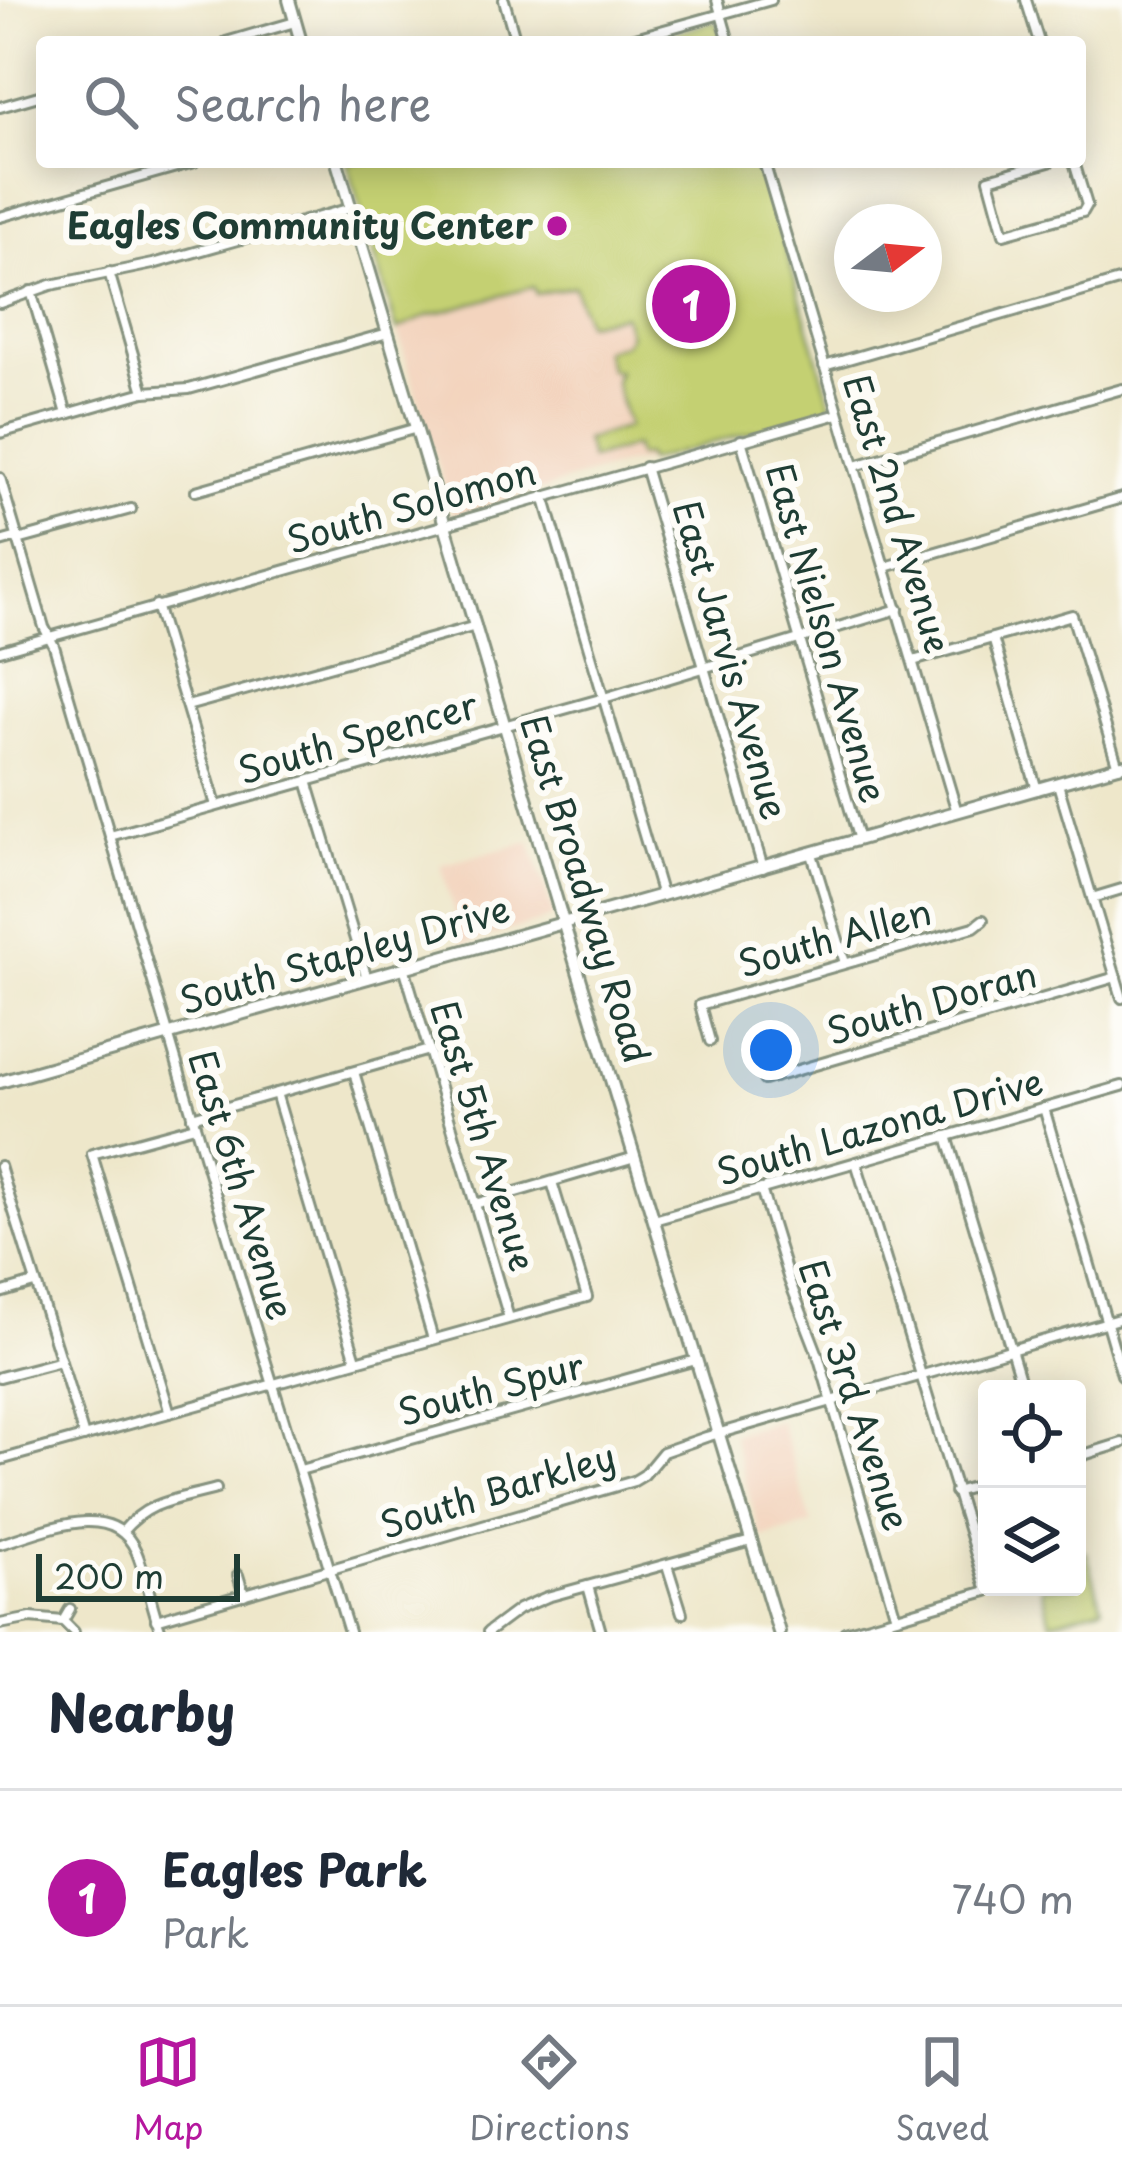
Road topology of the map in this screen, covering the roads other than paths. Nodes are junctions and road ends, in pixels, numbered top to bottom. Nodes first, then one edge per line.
1 (289, 0) edge
2 (504, 0) edge
3 (717, 0) edge
4 (771, 0) edge
5 (1026, 0) edge
6 (721, 14) junction
7 (295, 22) junction
8 (247, 36) edge
9 (299, 36) edge
10 (514, 36) edge
11 (642, 36) edge
12 (728, 36) edge
13 (1037, 36) edge
14 (36, 97) edge
15 (0, 107) edge
16 (173, 168) edge
17 (340, 168) edge
18 (766, 168) edge
19 (1027, 168) edge
20 (1076, 168) edge
21 (351, 208) junction
22 (0, 217) edge
23 (109, 272) junction
24 (1122, 280) edge
25 (31, 291) junction
26 (0, 303) edge
27 (388, 333) junction
28 (824, 366) junction
29 (1122, 389) edge
30 (144, 392) junction
31 (67, 414) junction
32 (838, 414) junction
33 (417, 428) junction
34 (0, 433) edge
35 (741, 440) junction
36 (855, 466) junction
37 (645, 467) junction
38 (0, 478) edge
39 (196, 491) dead end
40 (544, 496) junction
41 (1122, 498) edge
42 (131, 509) dead end
43 (446, 524) junction
44 (18, 539) junction
45 (0, 542) edge
46 (885, 567) junction
47 (156, 605) junction
48 (898, 610) junction
49 (476, 626) junction
50 (49, 637) junction
51 (800, 637) junction
52 (993, 638) junction
53 (0, 650) edge
54 (914, 661) junction
55 (704, 668) junction
56 (604, 698) junction
57 (187, 706) junction
58 (505, 725) junction
59 (1120, 766) edge
60 (307, 780) junction
61 (1058, 784) junction
62 (1037, 790) junction
63 (216, 805) junction
64 (957, 812) junction
65 (110, 836) junction
66 (859, 840) junction
67 (812, 854) junction
68 (764, 868) junction
69 (1122, 890) edge
70 (662, 896) junction
71 (1092, 898) junction
72 (983, 920) dead end
73 (564, 925) junction
74 (845, 963) junction
75 (405, 970) junction
76 (1118, 980) edge
77 (367, 981) junction
78 (1122, 998) edge
79 (168, 1036) junction
80 (710, 1040) dead end
81 (429, 1050) junction
82 (354, 1072) junction
83 (764, 1080) dead end
84 (0, 1082) edge
85 (1122, 1086) edge
86 (276, 1093) junction
87 (1044, 1108) junction
88 (194, 1121) junction
89 (946, 1136) junction
90 (635, 1157) junction
91 (856, 1162) junction
92 (0, 1166) edge
93 (552, 1182) junction
94 (761, 1189) junction
95 (475, 1204) junction
96 (5, 1205) edge
97 (654, 1220) junction
98 (34, 1283) junction
99 (0, 1293) edge
100 (509, 1318) junction
101 (1122, 1318) edge
102 (1106, 1323) junction
103 (433, 1339) junction
104 (1012, 1350) junction
105 (62, 1360) junction
106 (356, 1360) junction
107 (696, 1360) junction
108 (1122, 1375) edge
109 (0, 1377) edge
110 (920, 1377) junction
111 (1020, 1380) edge
112 (273, 1383) junction
113 (832, 1401) junction
114 (170, 1413) junction
115 (719, 1433) junction
116 (84, 1437) junction
117 (1122, 1443) edge
118 (1086, 1454) edge
119 (0, 1460) edge
120 (299, 1470) junction
121 (978, 1486) edge
122 (215, 1489) dead end
123 (955, 1492) junction
124 (122, 1532) junction
125 (751, 1540) junction
126 (0, 1544) edge
127 (667, 1565) junction
128 (329, 1569) junction
129 (238, 1575) dead end
130 (588, 1586) junction
131 (244, 1595) junction
132 (70, 1609) dead end
133 (682, 1613) dead end
134 (896, 1617) junction
135 (156, 1621) junction
136 (502, 1621) junction
137 (63, 1622) junction
138 (0, 1624) edge
139 (74, 1632) edge
140 (161, 1632) edge
141 (349, 1632) edge
142 (488, 1632) edge
143 (510, 1632) edge
144 (601, 1632) edge
145 (779, 1632) edge
146 (845, 1632) edge

1 - 7 main road
2 - 10 street
3 - 6 street
4 - 6 street
5 - 13 street
6 - 11 street
6 - 12 street
7 - 8 street
7 - 9 main road
14 - 15 street
16 - 22 street
17 - 21 main road, East Broadway Road
18 - 28 street, East 2nd Avenue
19 - 20 street
21 - 23 street
21 - 27 main road, East Broadway Road
23 - 25 street
23 - 30 street
24 - 28 street
25 - 26 street
25 - 31 street
27 - 30 street
27 - 33 main road, East Broadway Road
28 - 32 street, East 2nd Avenue
29 - 36 street
30 - 31 street
31 - 34 street
32 - 35 street, South Solomon
32 - 36 street, East 2nd Avenue
33 - 39 street
33 - 43 main road, East Broadway Road
35 - 37 street, South Solomon
35 - 51 street, East Nielson Avenue
36 - 46 street, East 2nd Avenue
37 - 40 street, South Solomon
37 - 55 street, East Jarvis Avenue
38 - 44 street, East 6th Avenue
40 - 43 street, South Solomon
40 - 56 street
41 - 46 street
42 - 44 street
43 - 47 street, South Solomon
43 - 49 main road, East Broadway Road
44 - 45 street
44 - 50 street, East 6th Avenue
46 - 48 street, East 2nd Avenue
47 - 50 street, South Solomon
47 - 57 street
48 - 51 street, South Spencer
48 - 54 street, East 2nd Avenue
49 - 57 street
49 - 58 main road, East Broadway Road
50 - 53 street, South Solomon
50 - 65 street, East 6th Avenue
51 - 55 street, South Spencer
51 - 66 street, East Nielson Avenue
52 - 54 street
52 - 59 street
52 - 62 street
54 - 64 street, East 2nd Avenue
55 - 56 street, South Spencer
55 - 68 street, East Jarvis Avenue
56 - 58 street, South Spencer
56 - 70 street
57 - 63 street
58 - 60 street, South Spencer
58 - 73 main road, East Broadway Road
59 - 61 main road, South Stapley Drive
60 - 63 street, South Spencer
60 - 77 street
61 - 62 main road, South Stapley Drive
61 - 71 street
62 - 64 main road, South Stapley Drive
63 - 65 street, South Spencer
64 - 66 main road, South Stapley Drive
65 - 79 street, East 6th Avenue
66 - 67 main road, South Stapley Drive
67 - 68 main road, South Stapley Drive
67 - 74 street, East Jarvis Avenue
68 - 70 main road, South Stapley Drive
69 - 71 street
70 - 73 main road, South Stapley Drive
71 - 76 street
72 - 74 street, South Allen
73 - 75 main road, South Stapley Drive
73 - 90 main road, East Broadway Road
74 - 80 street, South Allen
75 - 77 main road, South Stapley Drive
75 - 81 street, East 5th Avenue
76 - 78 street
76 - 83 street, South Doran
77 - 79 main road, South Stapley Drive
79 - 84 main road, South Stapley Drive
79 - 88 street, East 6th Avenue
81 - 82 street
81 - 95 street, East 5th Avenue
82 - 86 street
82 - 103 street
85 - 87 street, South Lazona Drive
86 - 88 street
86 - 106 street
87 - 89 street, South Lazona Drive
87 - 102 street
88 - 112 street, East 6th Avenue
88 - 114 street
89 - 91 street, South Lazona Drive
89 - 104 street
90 - 93 street
90 - 97 main road, East Broadway Road
91 - 94 street, South Lazona Drive
91 - 110 street
92 - 96 street
93 - 95 street
93 - 100 street
94 - 97 street, South Lazona Drive
94 - 113 street, East 3rd Avenue
95 - 100 street, East 5th Avenue
96 - 98 street
97 - 107 main road, East Broadway Road
98 - 99 street
98 - 105 street
100 - 103 street
101 - 102 street, South Barkley
102 - 104 street, South Barkley
102 - 108 street
103 - 106 street
104 - 110 street, South Barkley
104 - 111 street
105 - 109 street
105 - 116 street
106 - 112 street
107 - 115 main road, East Broadway Road
107 - 120 street, South Spur
110 - 113 street, South Barkley
110 - 123 street
112 - 114 street
112 - 120 street, East 6th Avenue
113 - 115 street, South Barkley
113 - 134 street, East 3rd Avenue
114 - 116 street
115 - 125 main road, East Broadway Road
115 - 128 street, South Barkley
116 - 119 street
117 - 118 street
120 - 128 street, East 6th Avenue
121 - 123 street
122 - 124 street
123 - 134 street
124 - 126 street
124 - 135 street
125 - 127 street
125 - 145 main road, East Broadway Road
127 - 130 street
127 - 133 street
128 - 131 street, South Barkley
128 - 141 street, East 6th Avenue
129 - 131 street
130 - 136 street
130 - 144 street
131 - 135 street, South Barkley
132 - 137 street
134 - 146 street
135 - 140 street
136 - 142 street
136 - 143 street
137 - 138 street
137 - 139 street

